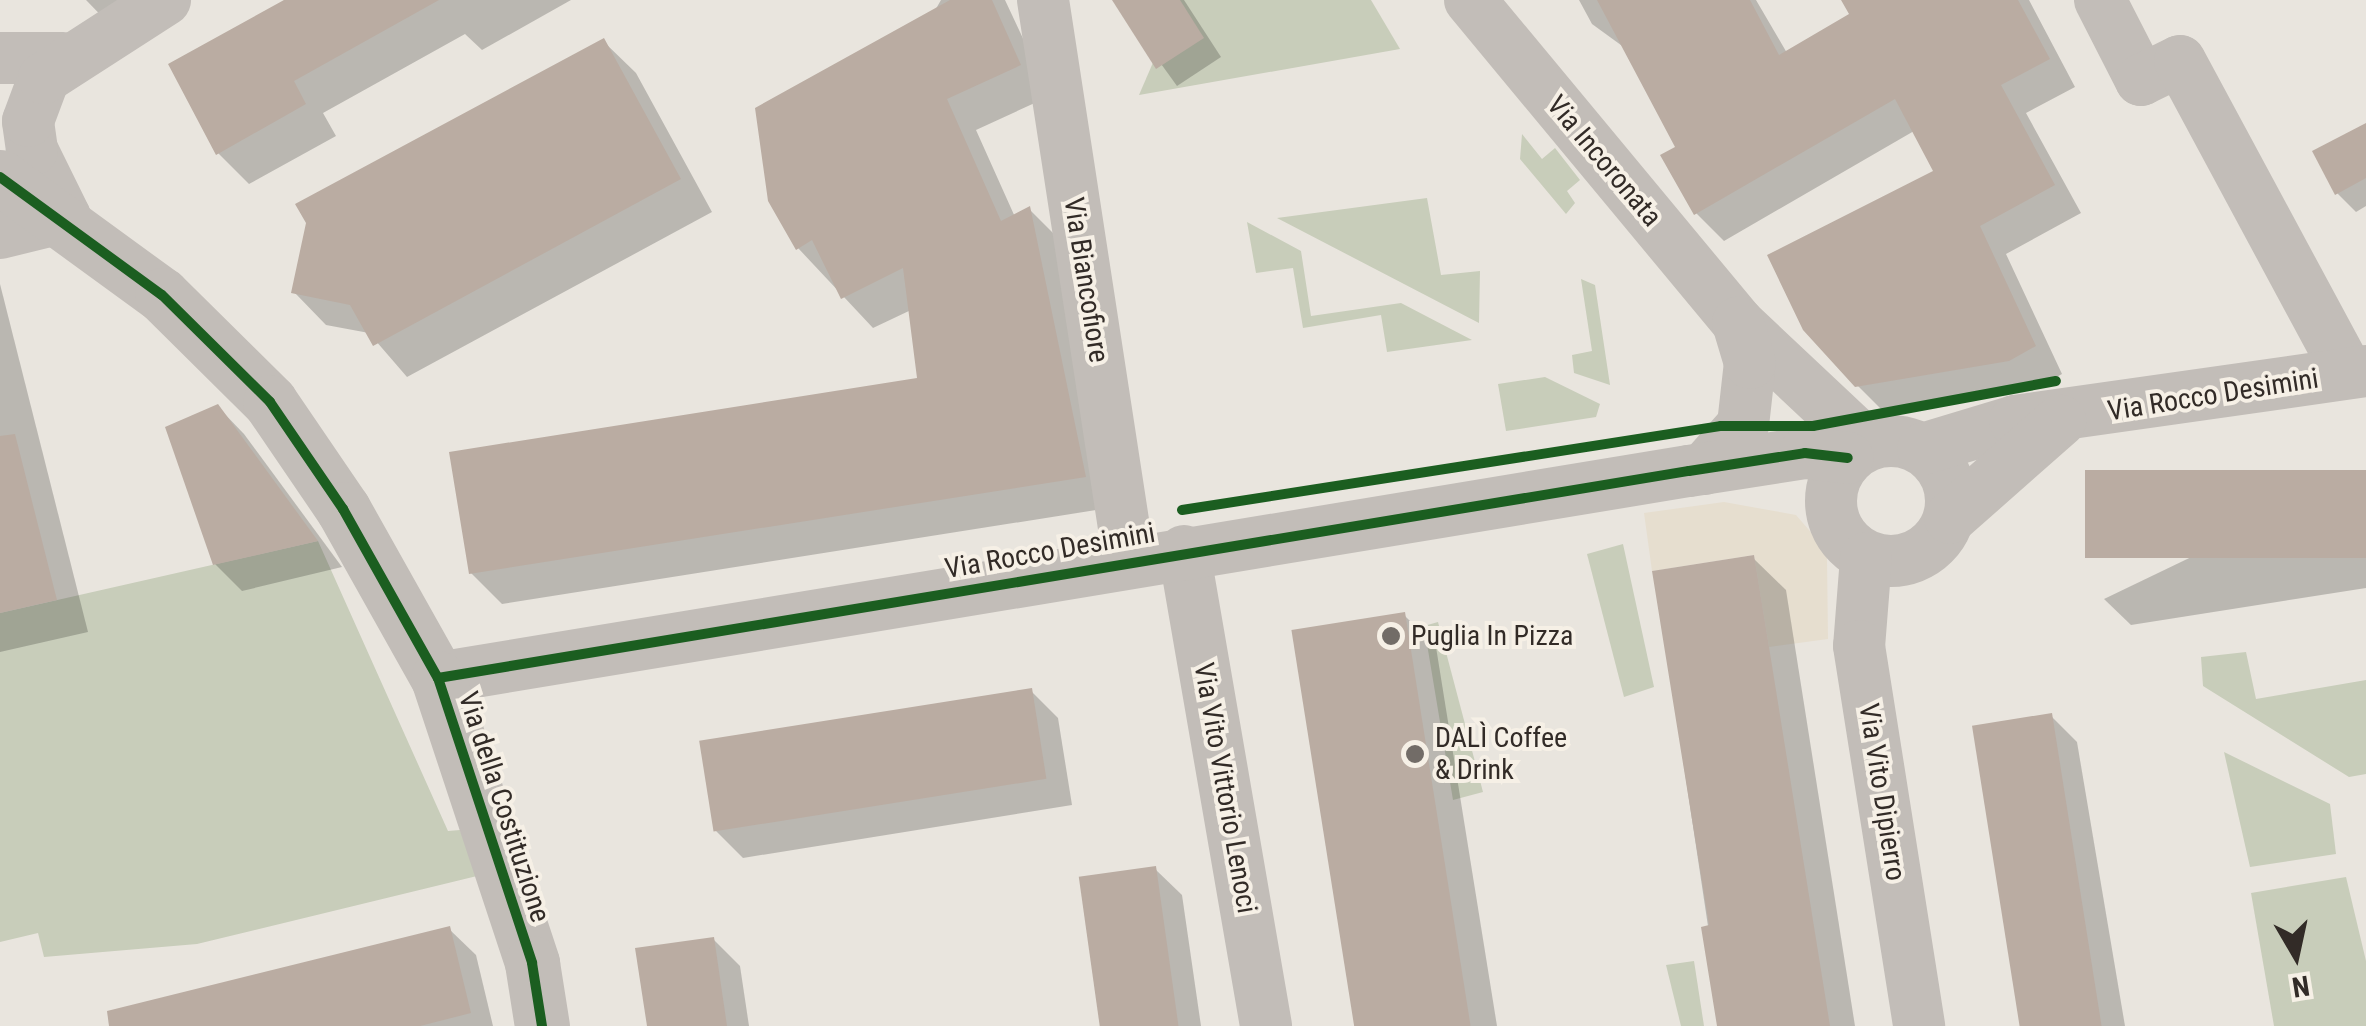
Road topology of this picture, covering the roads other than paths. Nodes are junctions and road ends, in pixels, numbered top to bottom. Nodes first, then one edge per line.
1 (165, 0) edge
2 (1044, 0) edge
3 (1470, 0) edge
4 (2100, 0) edge
5 (0, 58) edge
6 (63, 58) junction
7 (0, 177) edge
8 (65, 216) junction
9 (0, 233) edge
10 (1738, 323) junction
11 (2357, 372) edge
12 (2061, 420) junction
13 (1923, 450) junction
14 (1858, 451) junction
15 (1696, 470) junction
16 (1832, 512) junction
17 (1950, 518) junction
18 (1184, 551) junction
19 (1866, 558) junction
20 (1129, 560) junction
21 (438, 678) junction
22 (542, 1026) edge
23 (1266, 1026) edge
24 (1919, 1026) edge

1 - 6 street
2 - 20 street, Via Biancofiore
3 - 10 street, Via Incoronata
4 - 11 street
5 - 6 street
6 - 8 street
7 - 8 street, Via della Costituzione
8 - 9 street
8 - 21 street, Via della Costituzione
10 - 14 street, Via Incoronata
10 - 15 street, Via Incoronata
11 - 12 street, Via Rocco Desimini
12 - 13 street, Via Rocco Desimini
12 - 17 street
13 - 14 street, Via Rocco Desimini
13 - 17 street
14 - 15 street, Via Rocco Desimini
14 - 16 street
15 - 16 street, Via Rocco Desimini
15 - 18 street, Via Rocco Desimini
16 - 19 street, Via Rocco Desimini
17 - 19 street
18 - 20 street, Via Rocco Desimini
18 - 23 street, Via Vito Vittorio Lenoci
19 - 24 street, Via Vito Dipierro
20 - 21 street, Via Rocco Desimini
21 - 22 street, Via della Costituzione

